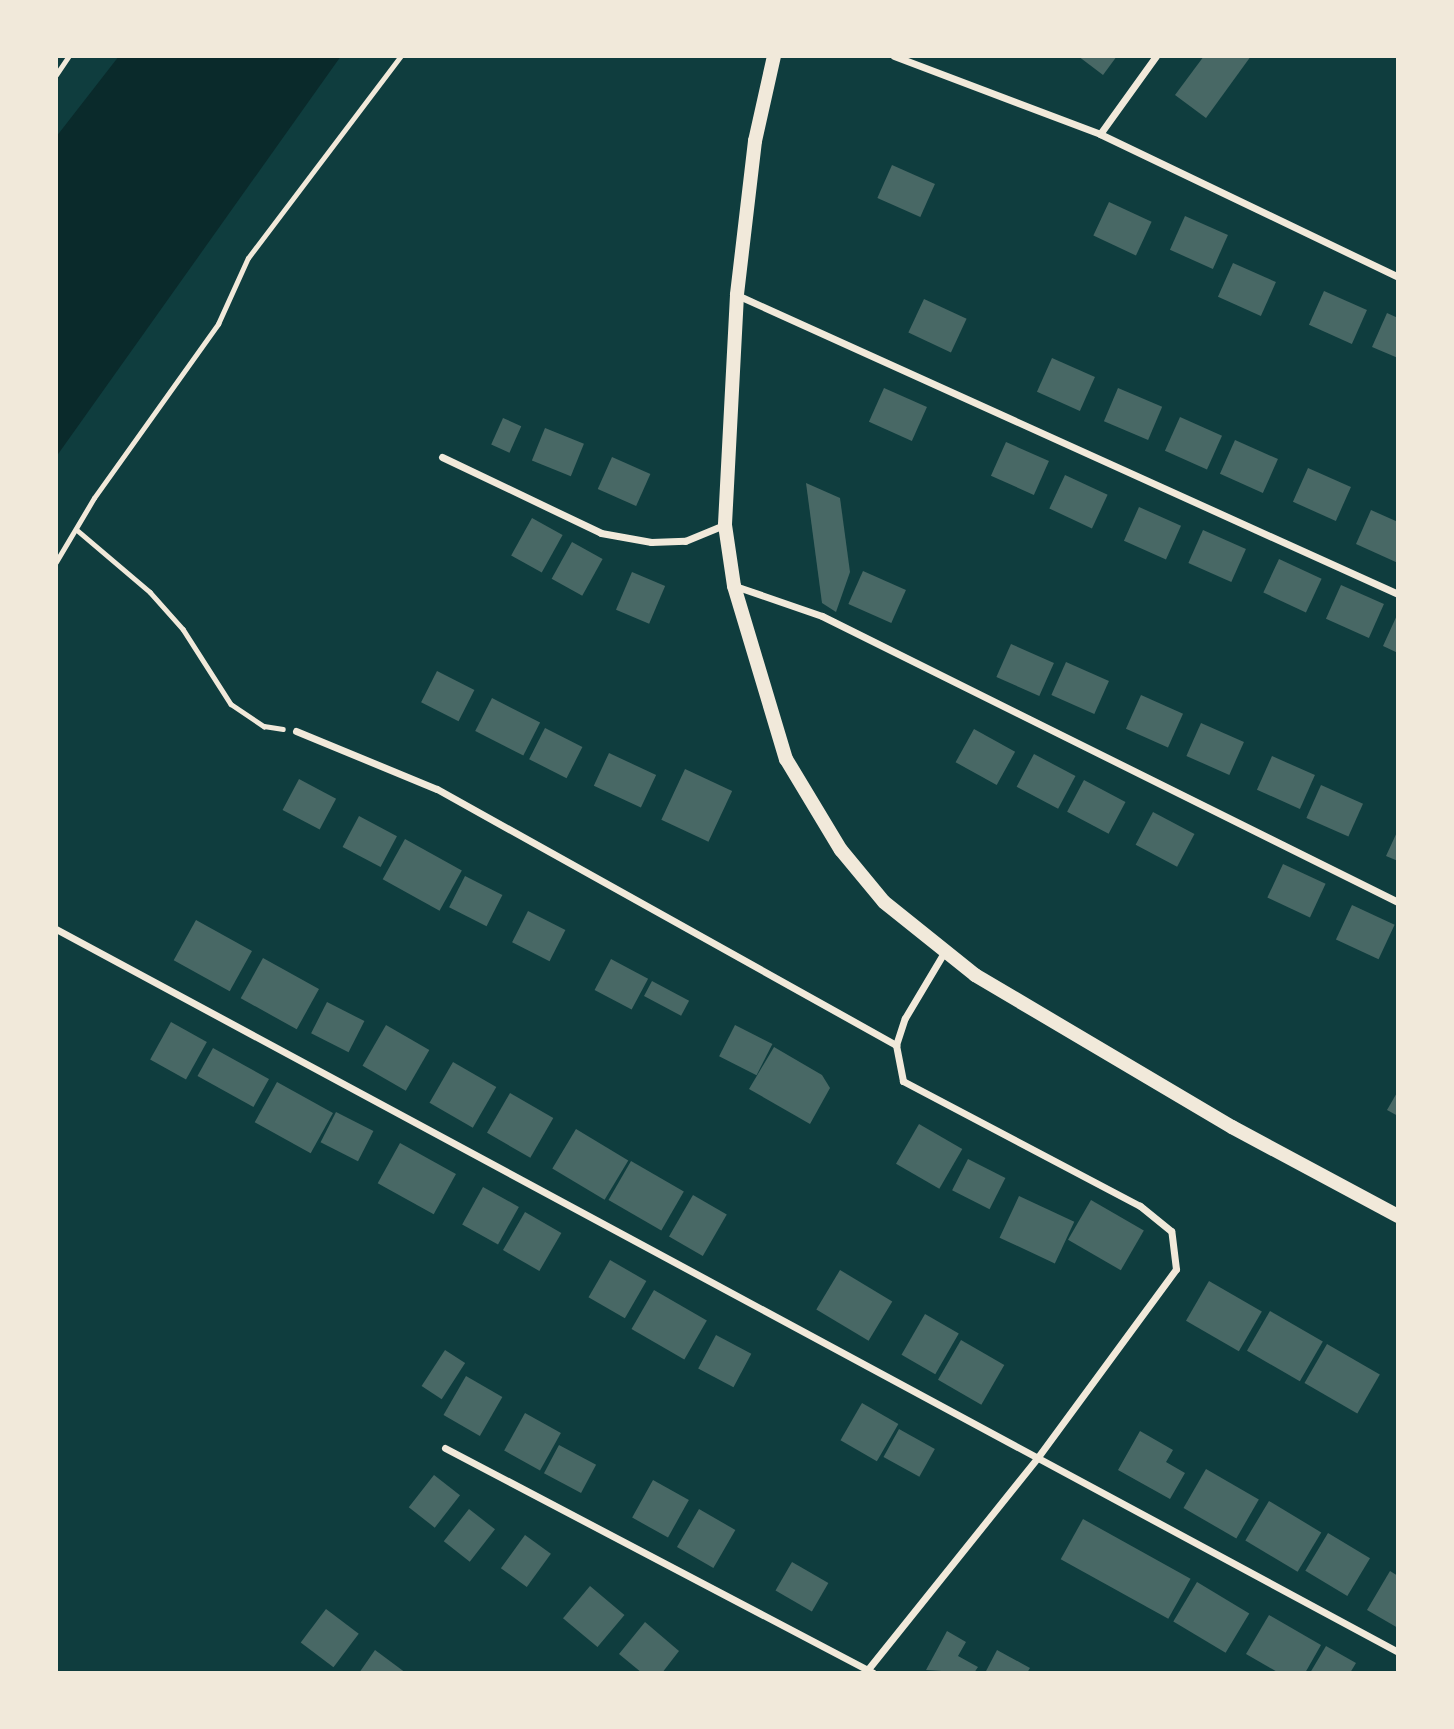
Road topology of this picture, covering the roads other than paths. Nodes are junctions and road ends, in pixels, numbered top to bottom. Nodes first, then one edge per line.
1 (774, 56) edge
2 (894, 56) edge
3 (1156, 56) edge
4 (1100, 134) junction
5 (1398, 276) edge
6 (737, 295) junction
7 (442, 457) dead end
8 (725, 525) junction
9 (734, 586) junction
10 (1398, 594) edge
11 (296, 731) road end
12 (1398, 902) edge
13 (56, 929) edge
14 (945, 951) junction
15 (896, 1045) junction
16 (1398, 1216) edge
17 (445, 1448) dead end
18 (1038, 1457) junction
19 (1398, 1652) edge
20 (868, 1672) edge

1 - 6 main road
2 - 4 street
3 - 4 street
4 - 5 street
6 - 8 main road
6 - 10 street
7 - 8 street
8 - 9 main road
9 - 12 street
9 - 14 main road
11 - 15 street
13 - 18 street
14 - 15 street
14 - 16 main road
15 - 18 street
17 - 20 street
18 - 19 street
18 - 20 street

